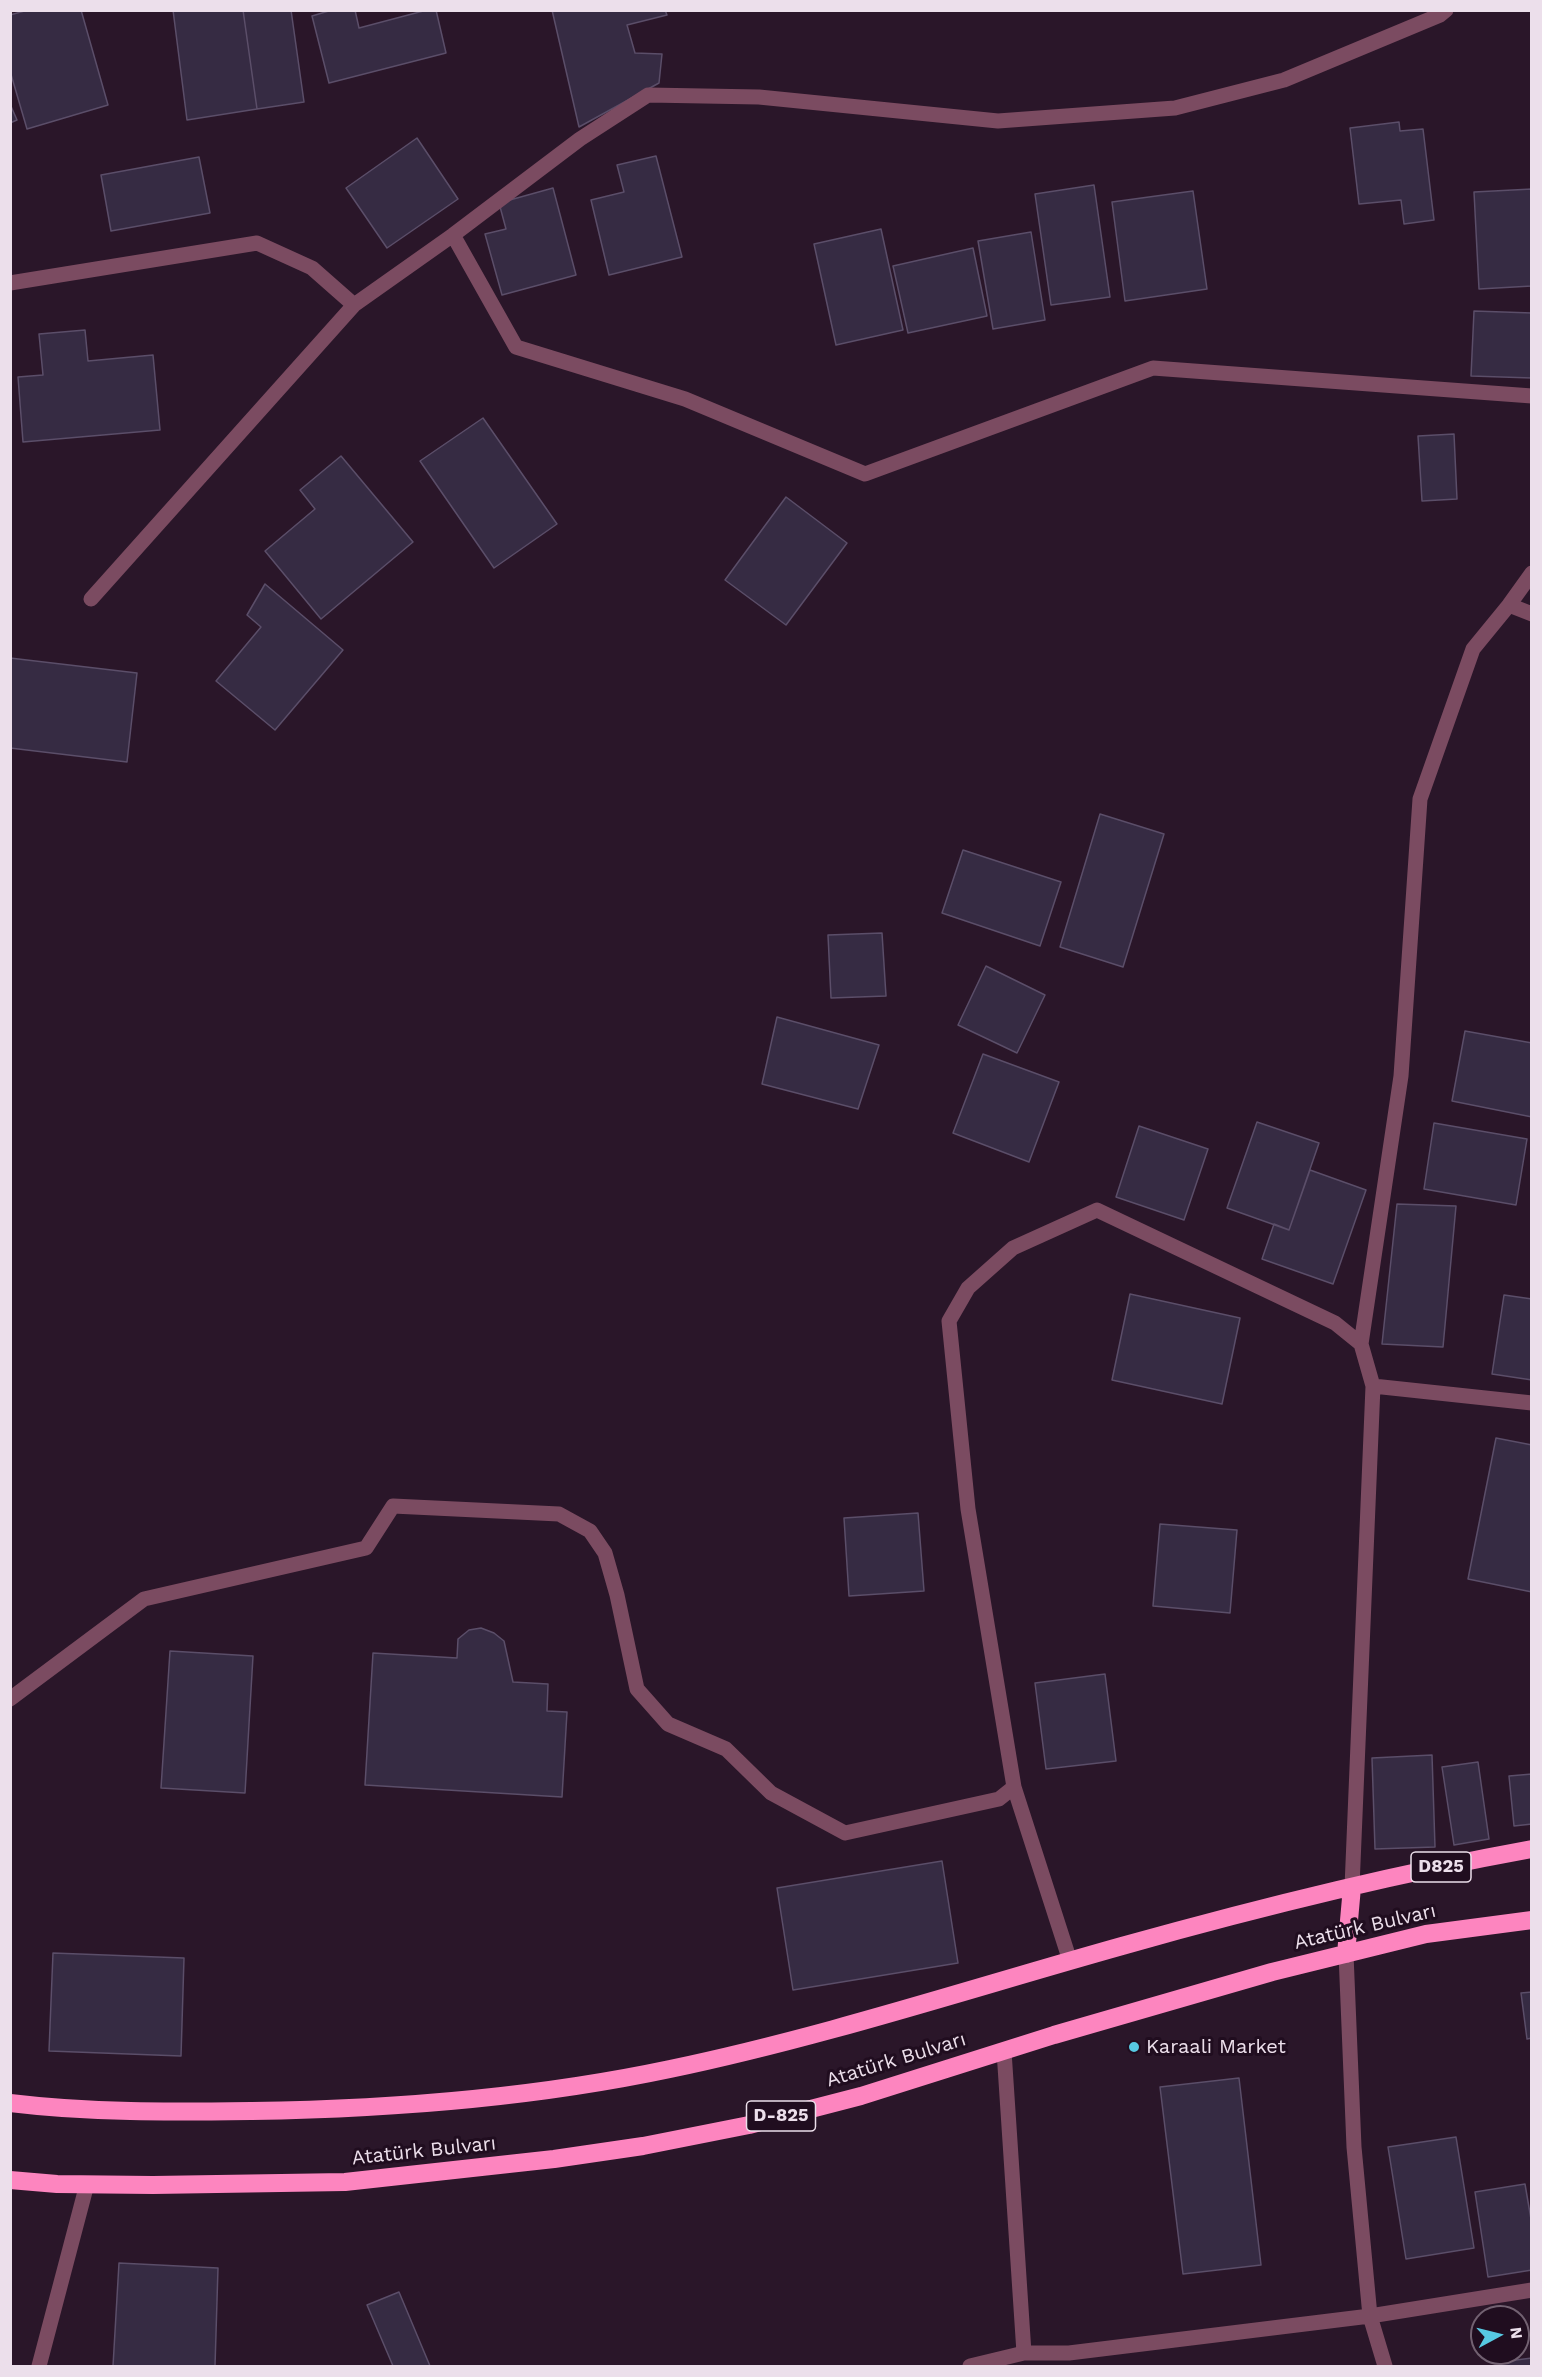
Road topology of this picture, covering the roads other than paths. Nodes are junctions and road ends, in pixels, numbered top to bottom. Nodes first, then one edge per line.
1 (1446, 10) edge
2 (453, 235) junction
3 (10, 283) edge
4 (354, 305) junction
5 (1532, 396) edge
6 (1532, 573) edge
7 (91, 599) dead end
8 (1509, 605) junction
9 (1532, 614) edge
10 (1361, 1344) junction
11 (1374, 1386) junction
12 (1532, 1403) edge
13 (10, 1699) edge
14 (1014, 1787) junction
15 (1532, 1849) edge
16 (1352, 1887) junction
17 (1532, 1920) edge
18 (1346, 1954) junction
19 (1070, 1961) junction
20 (1004, 2051) junction
21 (10, 2103) edge
22 (10, 2180) edge
23 (87, 2184) junction
24 (1532, 2290) edge
25 (1370, 2316) junction
26 (1024, 2354) junction
27 (39, 2367) edge
28 (970, 2367) edge
29 (1385, 2367) edge

1 - 2 street
2 - 4 street
2 - 5 street
3 - 4 street
4 - 7 street
6 - 8 street
8 - 9 street
8 - 10 street
10 - 11 street
10 - 14 street
11 - 12 street
11 - 16 street
13 - 14 street
14 - 19 street
15 - 16 highway, Atatürk Bulvarı / D825
16 - 18 highway
16 - 19 highway, Atatürk Bulvarı
17 - 18 highway, Atatürk Bulvarı / D-825
18 - 20 highway, Atatürk Bulvarı / D-825
18 - 25 street
19 - 21 highway, Atatürk Bulvarı
20 - 23 highway, Atatürk Bulvarı / D-825
20 - 26 street
22 - 23 highway, Atatürk Bulvarı / D-825
23 - 27 street
24 - 25 street
25 - 26 street
25 - 29 street
26 - 28 street

